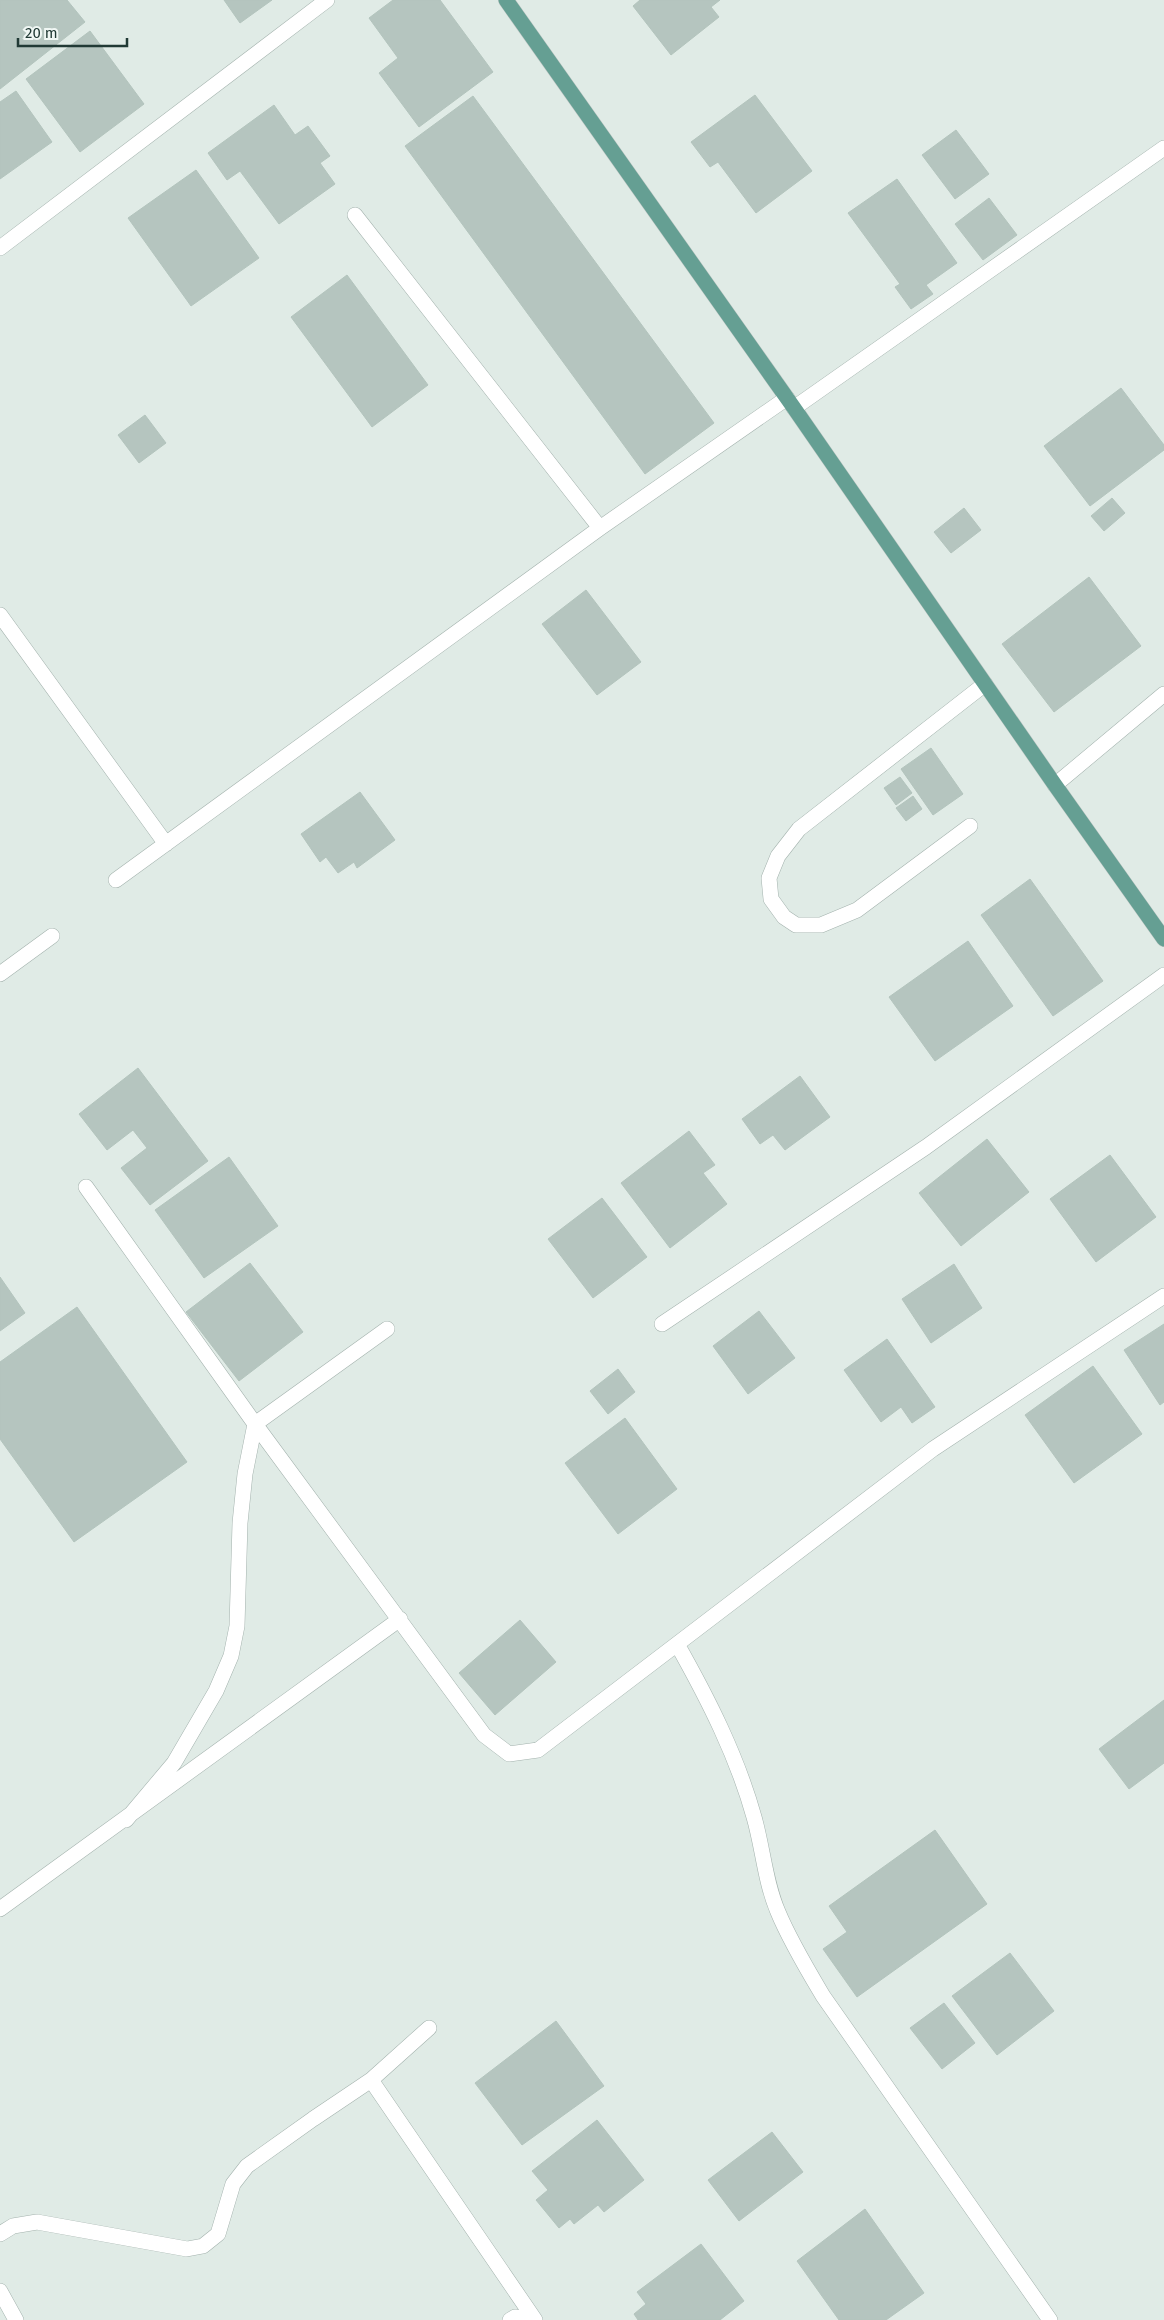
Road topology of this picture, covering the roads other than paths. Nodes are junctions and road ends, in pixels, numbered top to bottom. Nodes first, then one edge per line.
1 (327, 0) edge
2 (506, 0) edge
3 (1164, 148) edge
4 (355, 215) dead end
5 (0, 248) edge
6 (790, 403) junction
7 (600, 528) junction
8 (0, 615) edge
9 (985, 684) junction
10 (1164, 694) edge
11 (1055, 786) junction
12 (970, 826) dead end
13 (166, 844) junction
14 (116, 880) dead end
15 (52, 936) dead end
16 (1164, 939) edge
17 (0, 974) edge
18 (1164, 975) edge
19 (86, 1187) dead end
20 (1164, 1296) edge
21 (662, 1324) dead end
22 (387, 1329) dead end
23 (254, 1424) junction
24 (400, 1619) junction
25 (677, 1644) junction
26 (126, 1820) junction
27 (0, 1909) edge
28 (429, 2028) dead end
29 (371, 2080) junction
30 (0, 2234) edge
31 (0, 2291) edge
32 (16, 2320) edge
33 (510, 2320) edge
34 (534, 2320) edge
35 (1050, 2320) edge

1 - 5 street
2 - 6 main road
3 - 6 street
4 - 7 street
6 - 7 street
6 - 9 main road
7 - 13 street
8 - 13 street
9 - 11 main road
9 - 12 street
10 - 11 street
11 - 16 main road
13 - 14 street
15 - 17 street
18 - 21 street
19 - 23 street
20 - 25 street
22 - 23 street
23 - 24 street
23 - 26 street
24 - 25 street
24 - 26 street
25 - 35 street
26 - 27 street
28 - 29 street
29 - 30 street
29 - 34 street
31 - 32 street
33 - 34 street

